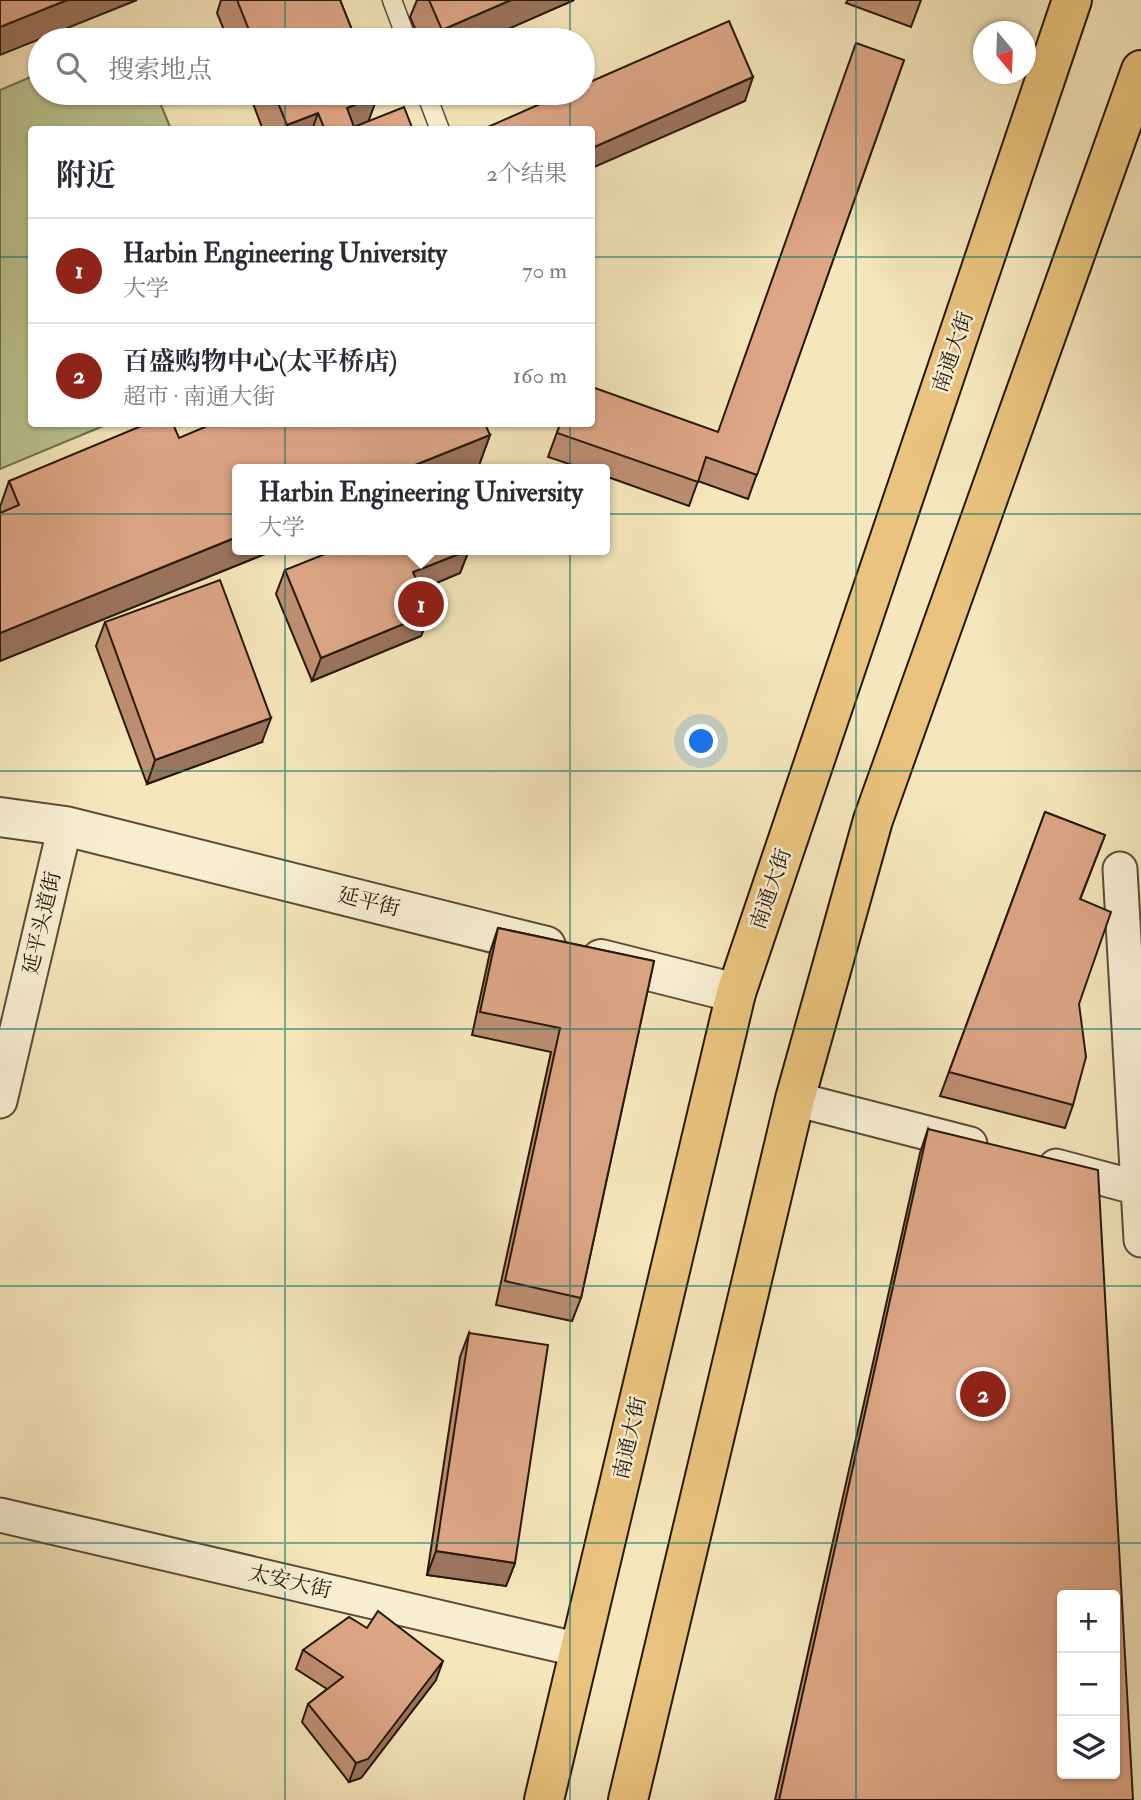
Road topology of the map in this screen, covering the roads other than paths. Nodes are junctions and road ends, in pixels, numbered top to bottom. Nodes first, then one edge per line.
1 (392, 0) edge
2 (1072, 0) edge
3 (402, 28) edge
4 (1141, 70) edge
5 (431, 105) edge
6 (438, 126) edge
7 (0, 817) edge
8 (65, 826) junction
9 (1120, 869) dead end
10 (736, 993) junction
11 (795, 1099) junction
12 (0, 1101) edge
13 (993, 1150) edge
14 (1032, 1160) edge
15 (1138, 1188) junction
16 (1141, 1240) edge
17 (0, 1515) edge
18 (580, 1650) junction
19 (544, 1800) edge
20 (628, 1800) edge

1 - 3 lane
2 - 10 highway, 南通大街
4 - 11 highway
5 - 6 lane
7 - 8 street, 延平街
8 - 10 street, 延平街
8 - 12 street, 延平头道街
9 - 15 street
10 - 18 highway, 南通大街
11 - 13 street
11 - 20 highway
14 - 15 street
15 - 16 street
17 - 18 street, 太安大街
18 - 19 highway, 南通大街

